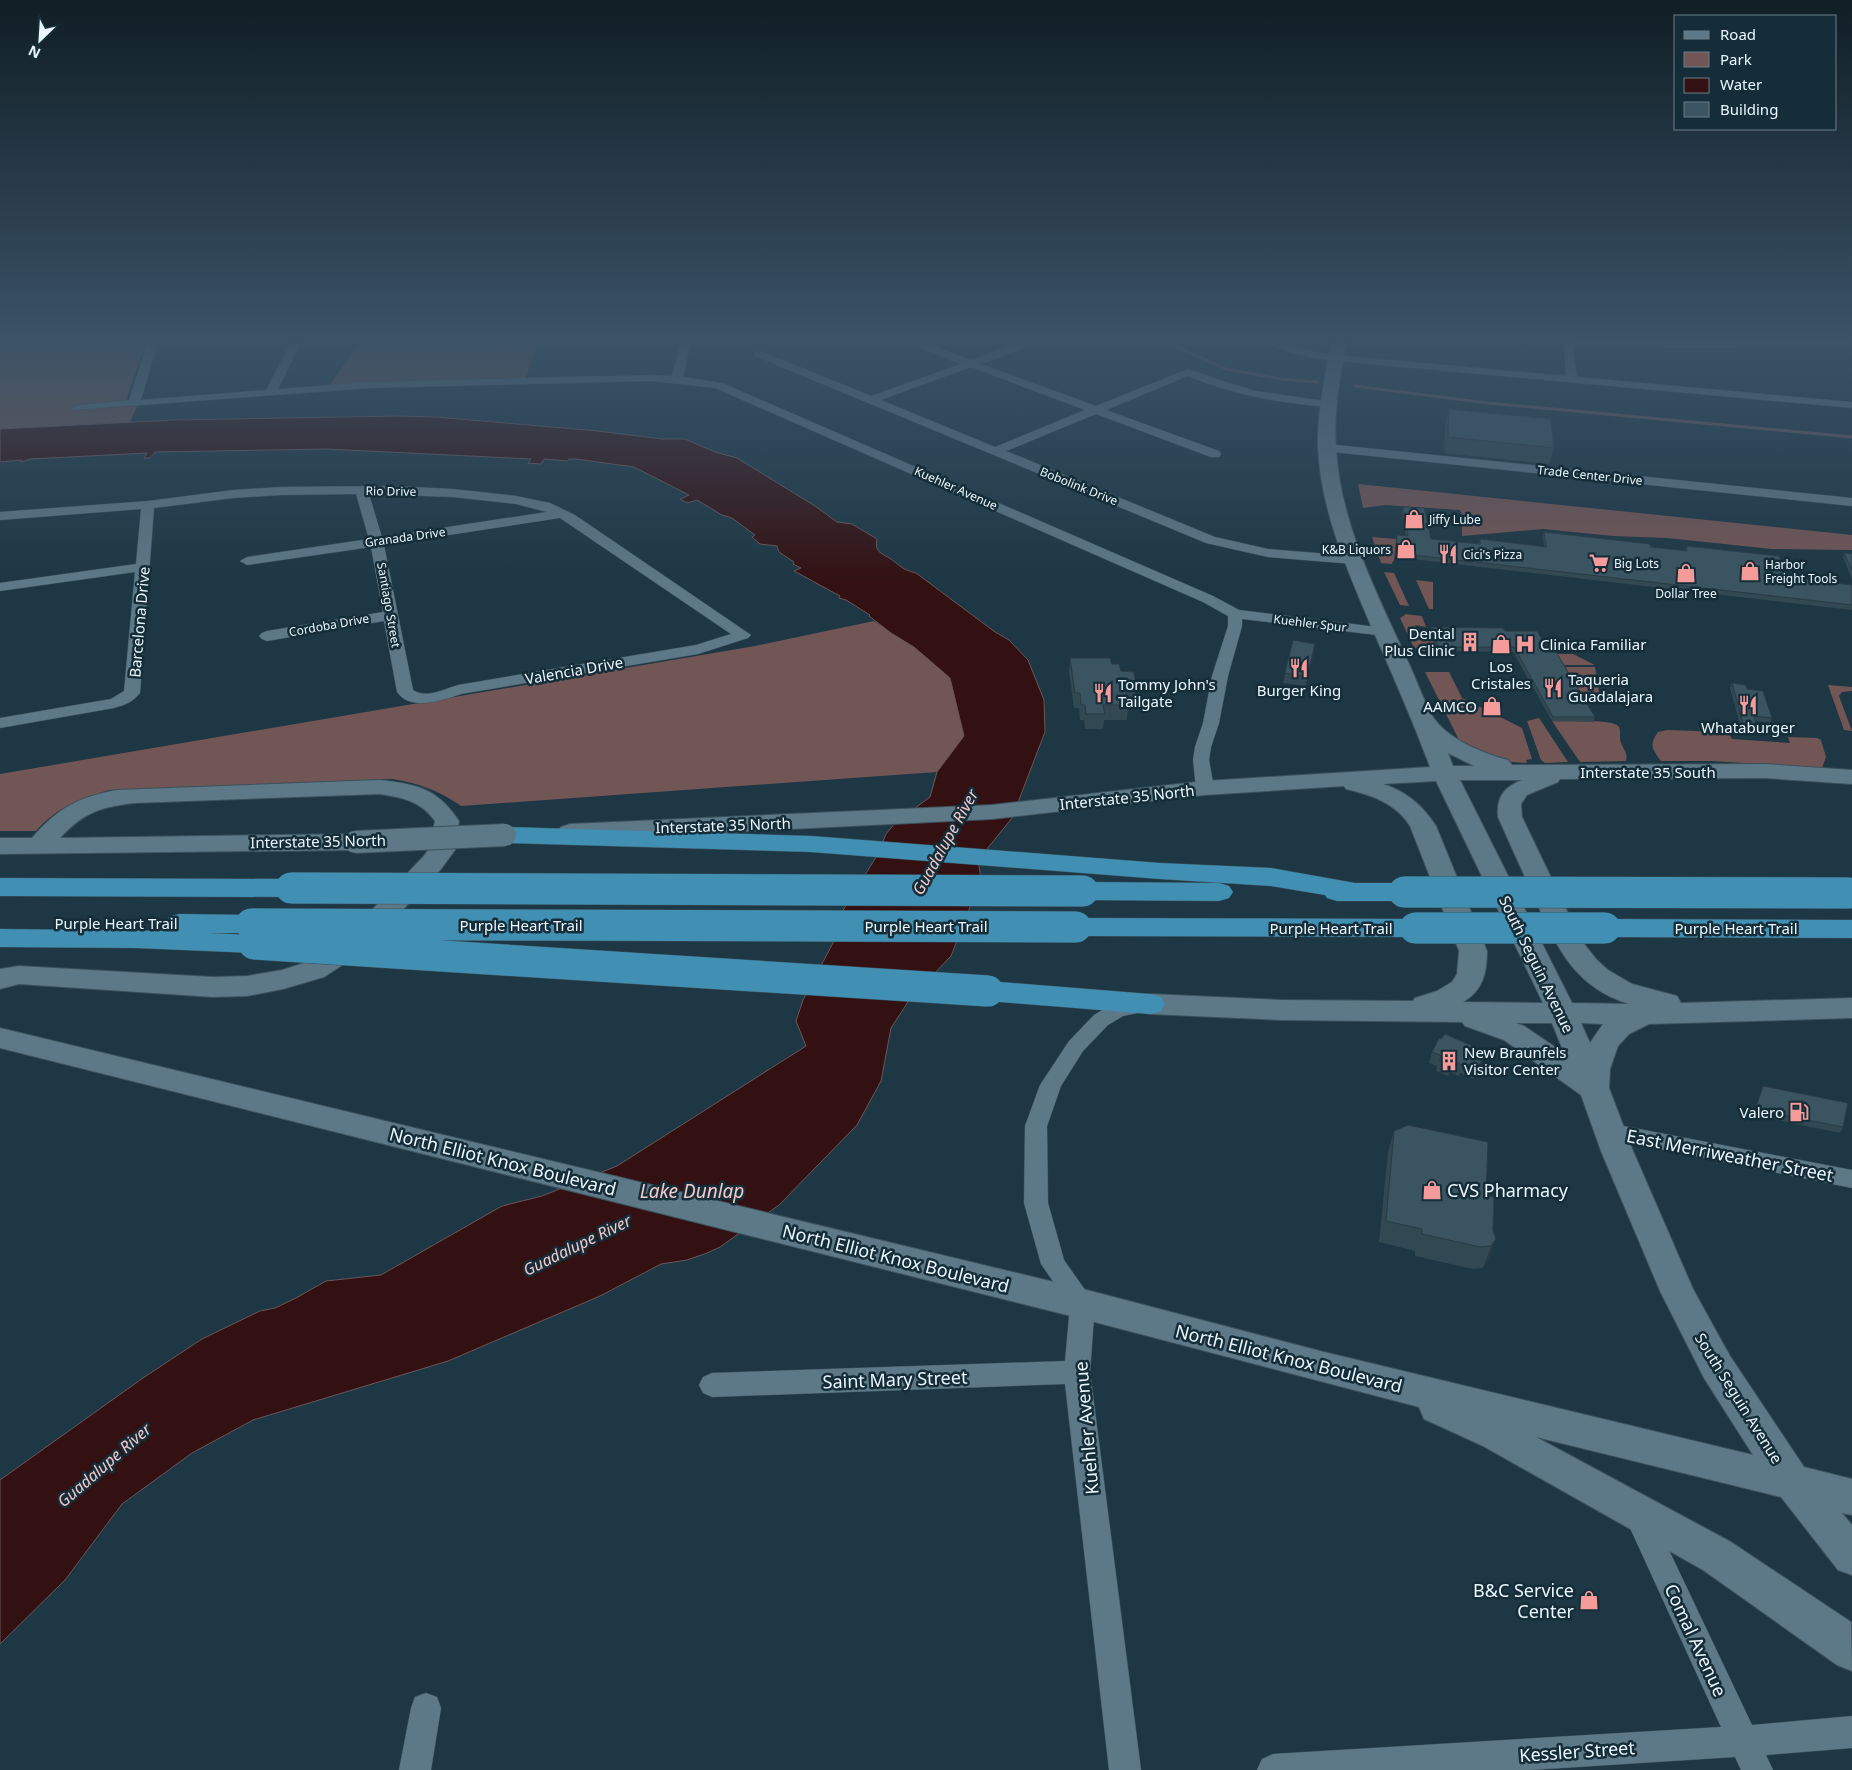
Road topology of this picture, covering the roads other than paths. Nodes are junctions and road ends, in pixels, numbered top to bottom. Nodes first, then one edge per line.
1 (793, 418) edge
2 (914, 418) edge
3 (1077, 418) edge
4 (1117, 418) edge
5 (1328, 418) edge
6 (1328, 448) junction
7 (996, 451) junction
8 (1215, 454) dead end
9 (361, 490) junction
10 (1852, 502) edge
11 (148, 505) junction
12 (562, 514) junction
13 (0, 516) edge
14 (377, 541) junction
15 (1353, 560) junction
16 (247, 561) dead end
17 (144, 567) junction
18 (0, 586) edge
19 (1235, 614) junction
20 (391, 615) junction
21 (1385, 632) junction
22 (743, 635) joint
23 (267, 636) dead end
24 (405, 692) joint
25 (0, 723) edge
26 (1426, 725) junction
27 (1580, 772) junction
28 (1444, 773) junction
29 (1852, 776) edge
30 (1333, 780) junction
31 (1205, 788) junction
32 (505, 836) junction
33 (0, 846) edge
34 (39, 846) junction
35 (0, 876) edge
36 (0, 887) edge
37 (179, 888) junction
38 (1355, 892) junction
39 (1850, 893) edge
40 (0, 925) edge
41 (1852, 929) edge
42 (253, 934) junction
43 (0, 938) edge
44 (0, 979) edge
45 (1150, 1004) junction
46 (1852, 1008) edge
47 (1395, 1011) junction
48 (1456, 1012) junction
49 (1562, 1012) junction
50 (1732, 1012) junction
51 (1648, 1014) junction
52 (0, 1038) edge
53 (1594, 1089) junction
54 (1608, 1132) junction
55 (1852, 1179) edge
56 (1083, 1304) junction
57 (1077, 1372) junction
58 (1379, 1381) junction
59 (712, 1385) dead end
60 (1792, 1482) junction
61 (1852, 1497) edge
62 (1636, 1511) junction
63 (1852, 1556) edge
64 (1852, 1650) edge
65 (426, 1708) dead end
66 (1852, 1732) edge
67 (1743, 1740) junction
68 (415, 1770) edge
69 (1125, 1770) edge
70 (1273, 1770) edge
71 (1757, 1770) edge

1 - 19 street, Kuehler Avenue
2 - 7 street, Bobolink Drive
3 - 7 street
4 - 8 street
5 - 6 main road, South Seguin Avenue
6 - 10 street, Trade Center Drive
6 - 15 main road, South Seguin Avenue
7 - 15 street, Bobolink Drive
9 - 11 street, Rio Drive
9 - 12 street, Rio Drive
9 - 14 street, Santiago Street
11 - 13 street, Rio Drive
11 - 17 street, Barcelona Drive
12 - 14 street, Granada Drive
12 - 22 street, Rio Drive
14 - 16 street, Granada Drive
14 - 20 street, Santiago Street
15 - 21 main road, South Seguin Avenue
17 - 18 street
17 - 25 street, Barcelona Drive
19 - 21 street, Kuehler Spur
19 - 31 street
20 - 23 street, Cordoba Drive
20 - 24 street, Santiago Street
21 - 26 main road, South Seguin Avenue
22 - 24 street, Valencia Drive
26 - 27 main road
26 - 28 main road, South Seguin Avenue
26 - 30 main road
27 - 28 main road, Interstate 35 South
27 - 29 main road, Interstate 35 South
27 - 50 main road
28 - 30 main road, Interstate 35 North
28 - 49 main road, South Seguin Avenue
30 - 31 main road, Interstate 35 North
30 - 47 main road
31 - 32 main road, Interstate 35 North
32 - 34 main road, Interstate 35 North, bridge
32 - 38 highway
33 - 34 main road, Interstate 35 North
34 - 44 main road
35 - 37 highway
36 - 37 highway
37 - 38 highway, bridge
38 - 39 highway, bridge
40 - 42 highway, Purple Heart Trail
41 - 42 highway, Purple Heart Trail, bridge
42 - 43 highway
42 - 45 highway, bridge
45 - 47 main road
45 - 56 street
46 - 50 main road
47 - 48 main road
48 - 49 main road
48 - 53 main road
49 - 51 main road
49 - 53 main road, South Seguin Avenue
50 - 51 main road
51 - 53 main road
52 - 56 main road, North Elliot Knox Boulevard
53 - 54 main road, South Seguin Avenue
54 - 55 street, East Merriweather Street
54 - 60 main road, South Seguin Avenue
56 - 57 street, Kuehler Avenue
56 - 58 main road, North Elliot Knox Boulevard
57 - 59 street, Saint Mary Street
57 - 69 street, Kuehler Avenue
58 - 60 main road, North Elliot Knox Boulevard
58 - 62 main road
60 - 61 main road, North Elliot Knox Boulevard
60 - 63 main road, South Seguin Avenue
62 - 64 main road
62 - 67 street, Comal Avenue
65 - 68 street
66 - 67 street, Kessler Street
67 - 70 street, Kessler Street
67 - 71 street, Comal Avenue

